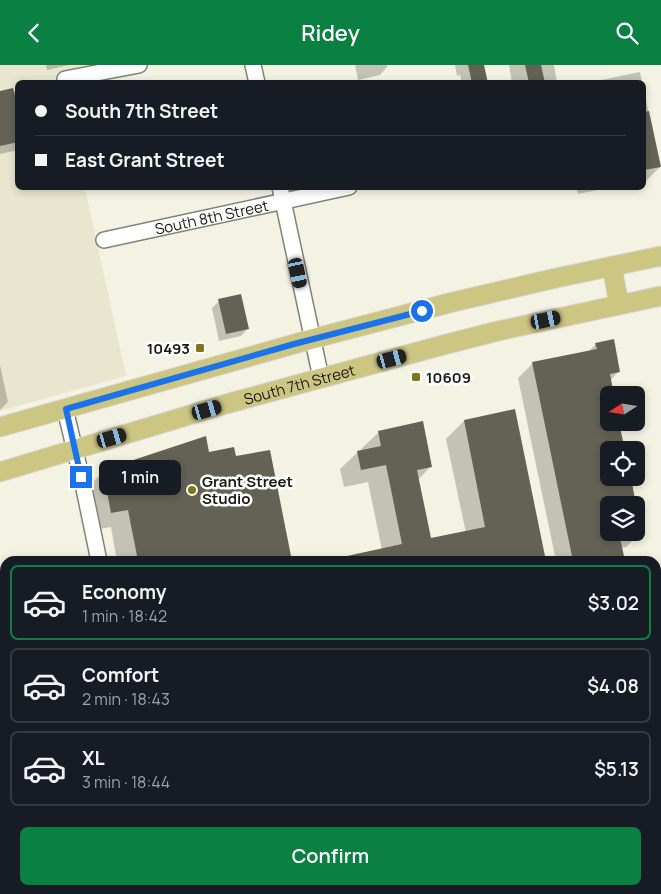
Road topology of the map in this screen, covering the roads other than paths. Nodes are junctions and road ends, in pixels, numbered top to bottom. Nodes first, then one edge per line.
1 (139, 65) edge
2 (253, 65) edge
3 (64, 79) dead end
4 (256, 80) edge
5 (324, 190) edge
6 (281, 195) edge
7 (104, 239) dead end
8 (661, 256) edge
9 (612, 266) junction
10 (661, 296) edge
11 (620, 305) junction
12 (312, 339) junction
13 (321, 378) junction
14 (66, 409) junction
15 (0, 427) edge
16 (75, 449) junction
17 (0, 472) edge
18 (98, 556) edge

1 - 3 street
2 - 4 street
5 - 6 street, South 8th Street
6 - 7 street, South 8th Street
6 - 12 street
8 - 9 main road
9 - 11 main road
9 - 12 main road
10 - 11 main road, South 7th Street
11 - 13 main road, South 7th Street
12 - 13 street
12 - 14 main road
13 - 16 main road, South 7th Street
14 - 15 main road
14 - 16 street
16 - 17 main road, South 7th Street
16 - 18 street

